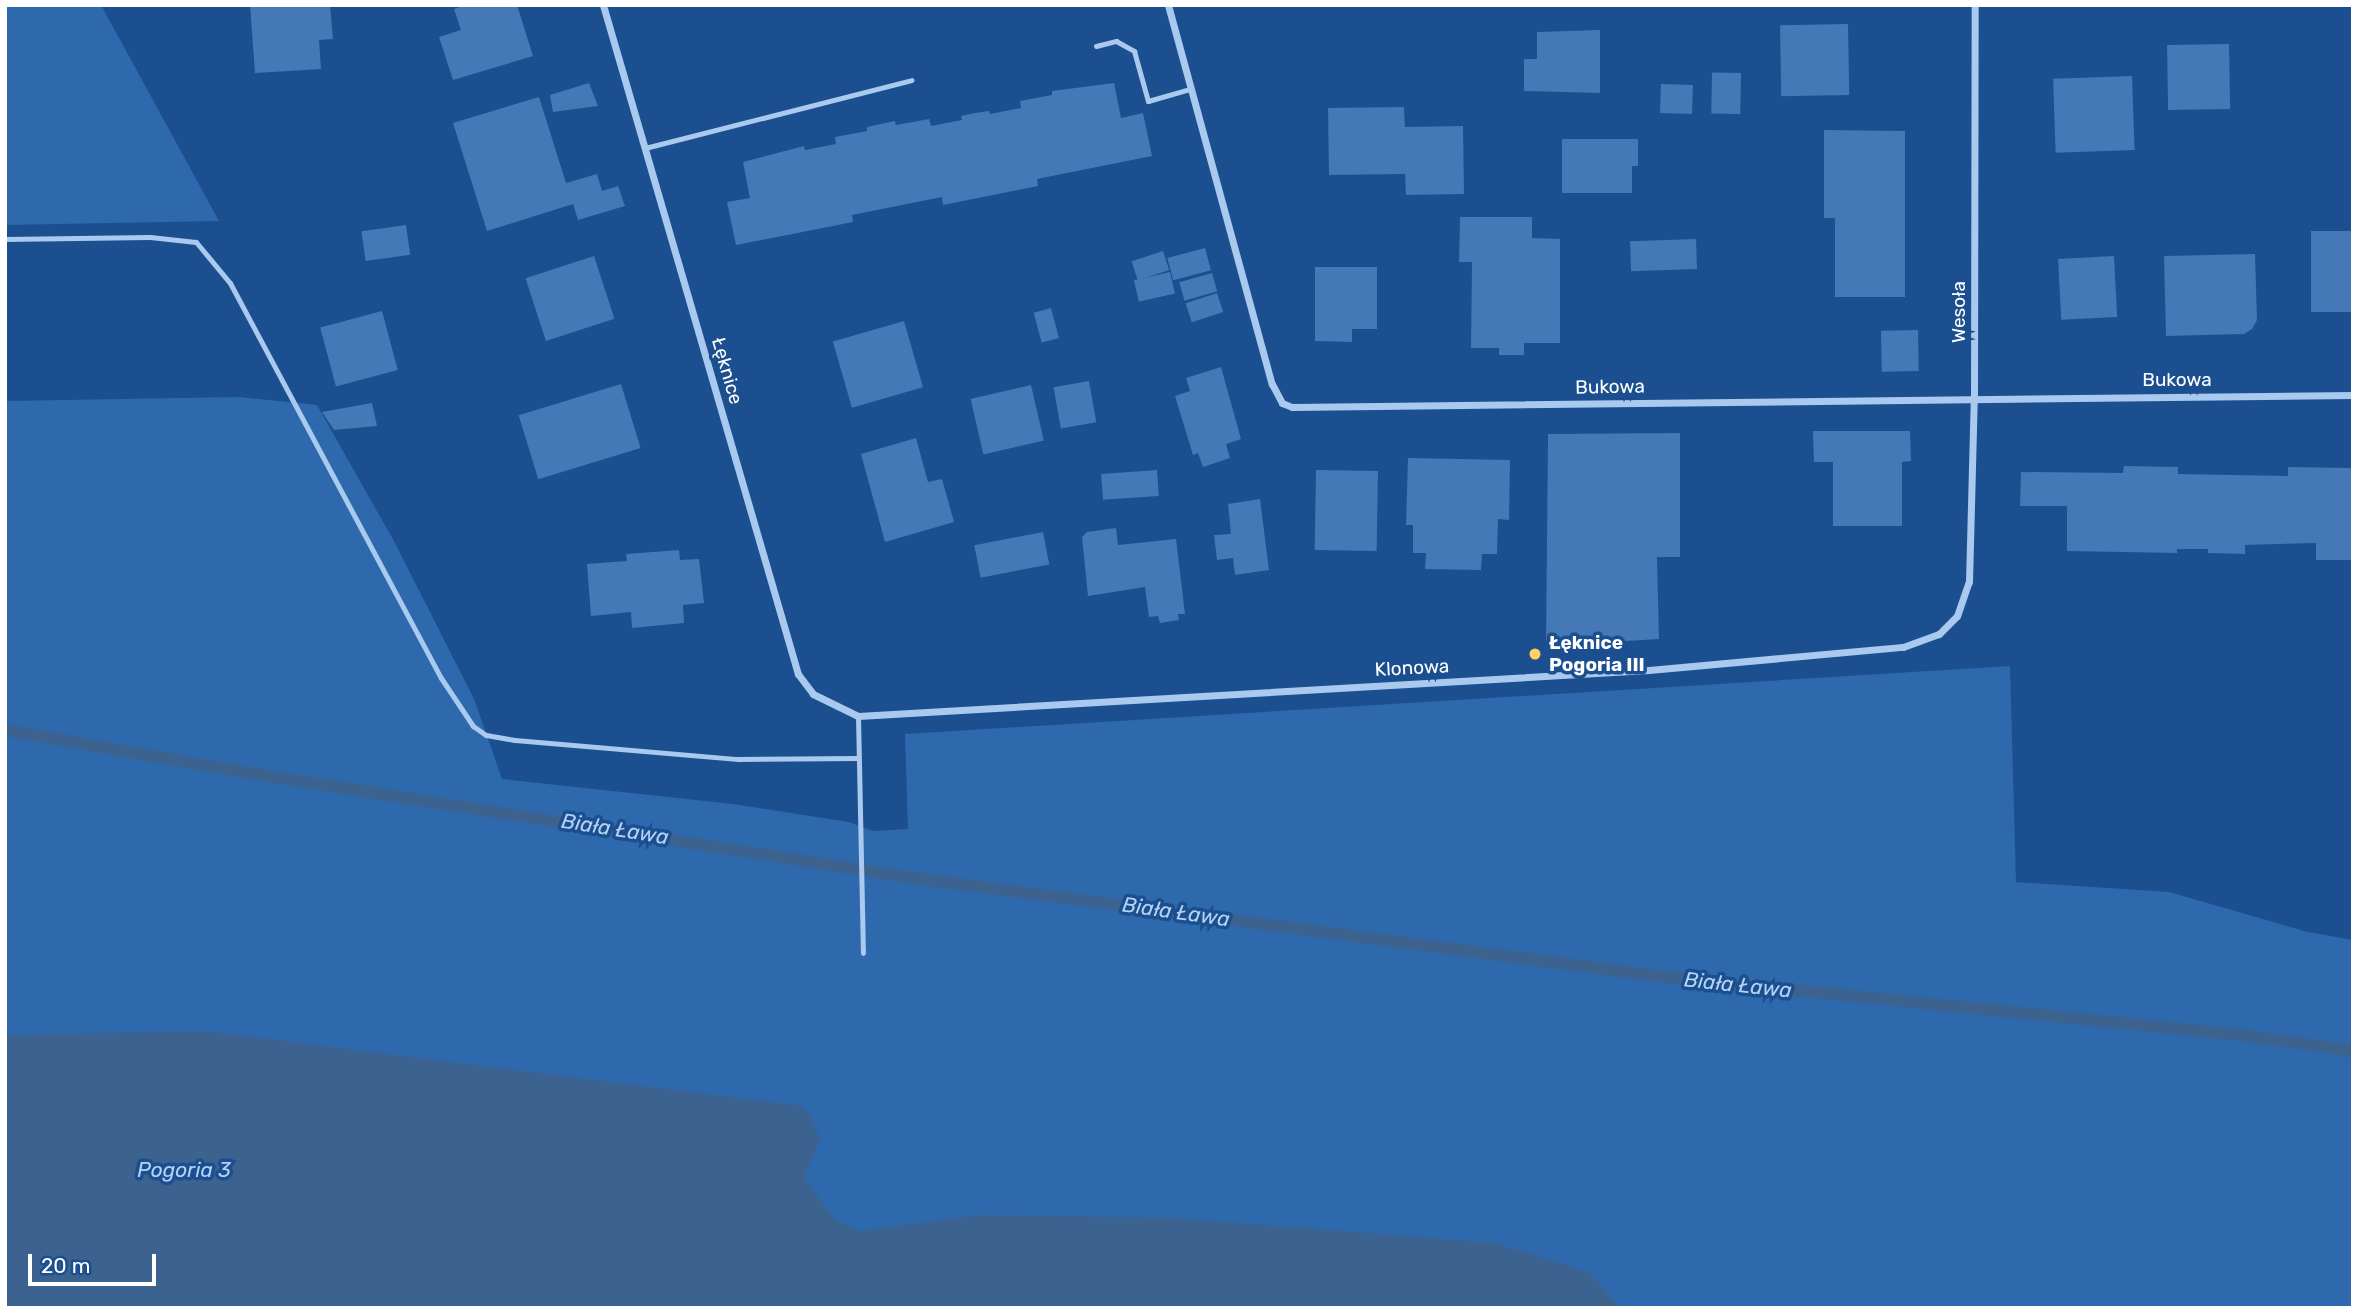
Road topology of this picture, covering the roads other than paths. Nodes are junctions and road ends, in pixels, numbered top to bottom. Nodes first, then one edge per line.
1 (603, 5) edge
2 (1168, 5) edge
3 (1975, 5) edge
4 (1096, 46) dead end
5 (911, 80) dead end
6 (1190, 89) junction
7 (645, 148) junction
8 (5, 239) edge
9 (2353, 395) edge
10 (1974, 397) junction
11 (1957, 616) joint
12 (858, 716) junction
13 (858, 758) junction
14 (863, 953) dead end

1 - 7 street, Łęknice
2 - 6 street, Bukowa
3 - 10 street, Wesoła
4 - 6 lane
5 - 7 lane
6 - 10 street, Bukowa
7 - 12 street, Łęknice
8 - 13 lane
9 - 10 street, Bukowa
10 - 11 street, Wesoła
11 - 12 street, Klonowa
12 - 13 lane
13 - 14 lane

